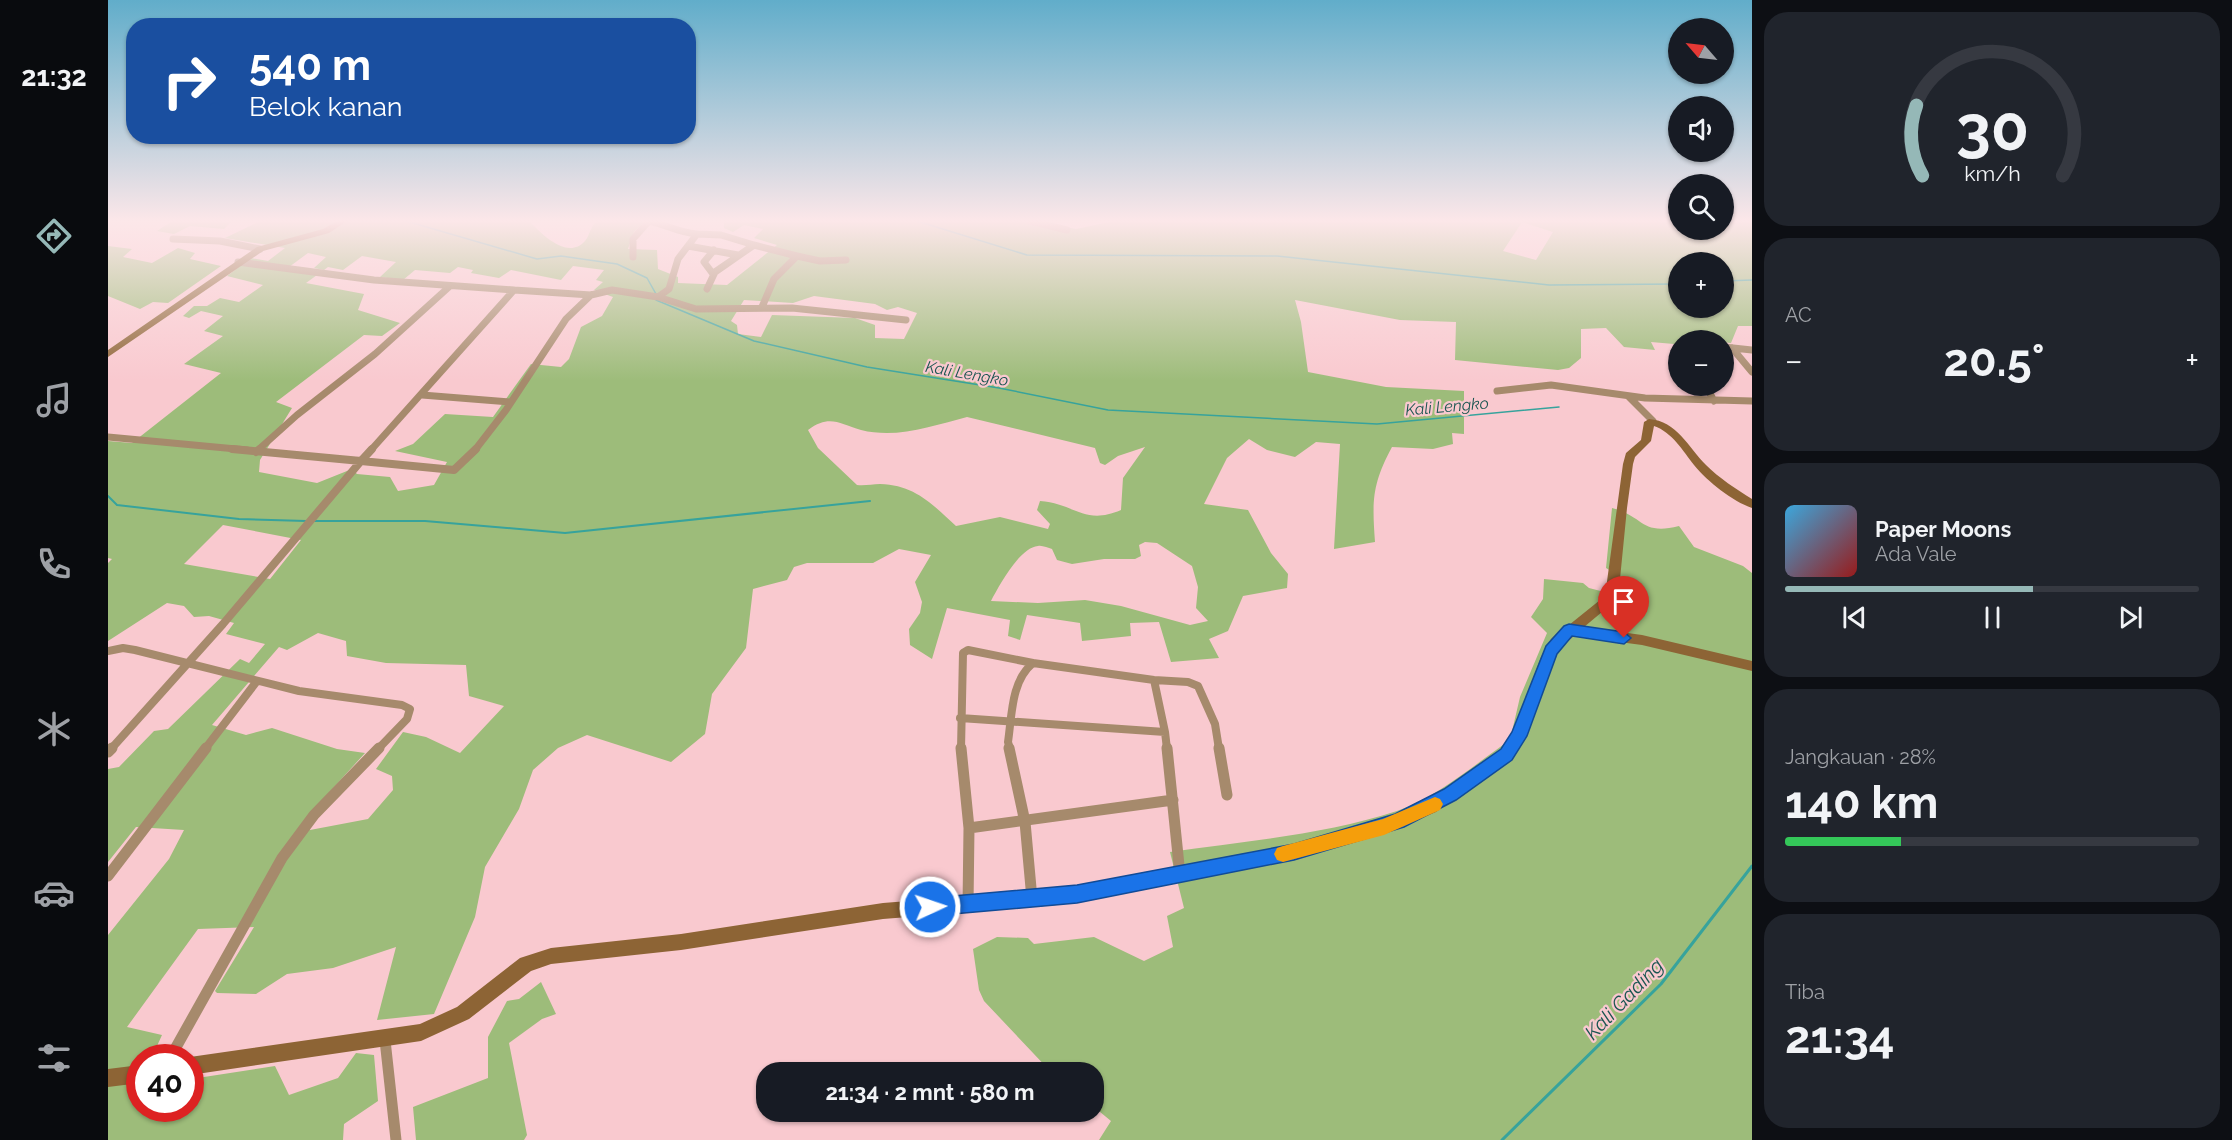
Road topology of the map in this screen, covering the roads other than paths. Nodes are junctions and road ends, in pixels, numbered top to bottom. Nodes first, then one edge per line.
1 (221, 274) edge
2 (330, 274) edge
3 (673, 274) edge
4 (713, 274) edge
5 (779, 274) edge
6 (450, 286) junction
7 (707, 289) dead end
8 (514, 290) junction
9 (591, 295) junction
10 (656, 297) junction
11 (762, 308) junction
12 (906, 320) dead end
13 (1734, 349) edge
14 (1752, 350) edge
15 (108, 354) edge
16 (1734, 355) edge
17 (1752, 372) edge
18 (1497, 391) dead end
19 (422, 395) junction
20 (1629, 396) junction
21 (1711, 396) edge
22 (1714, 401) junction
23 (1752, 401) edge
24 (510, 402) junction
25 (1653, 421) junction
26 (108, 437) edge
27 (256, 452) junction
28 (361, 461) junction
29 (1752, 504) edge
30 (1569, 630) junction
31 (108, 651) edge
32 (1033, 663) junction
33 (186, 664) junction
34 (1752, 666) edge
35 (1154, 680) junction
36 (257, 681) junction
37 (960, 718) junction
38 (1010, 719) junction
39 (1165, 732) junction
40 (108, 752) edge
41 (1227, 795) dead end
42 (1173, 800) junction
43 (1025, 822) junction
44 (969, 828) junction
45 (1180, 875) junction
46 (108, 876) edge
47 (1032, 899) junction
48 (968, 905) junction
49 (385, 1040) junction
50 (178, 1044) edge
51 (204, 1064) edge
52 (126, 1076) edge
53 (108, 1078) edge
54 (396, 1140) edge

1 - 15 street
2 - 6 street
3 - 10 street
4 - 7 street
5 - 11 street
6 - 8 street
6 - 27 street
8 - 9 street
8 - 19 street
9 - 10 street
9 - 24 street
10 - 11 street
11 - 12 street
13 - 14 street
16 - 17 street
18 - 20 street
19 - 24 street
19 - 28 street
20 - 22 street
20 - 25 street
21 - 22 street
22 - 23 street
24 - 28 street
25 - 29 street
25 - 30 street
26 - 27 street
27 - 28 street
28 - 33 street
30 - 34 street
30 - 45 street
31 - 33 street
32 - 35 street
32 - 37 street
32 - 38 street
33 - 36 street
33 - 40 street
35 - 39 street
35 - 41 street
36 - 46 street
36 - 50 street
37 - 38 street
37 - 44 street
38 - 39 street
38 - 43 street
39 - 42 street
42 - 43 street
42 - 45 street
43 - 44 street
43 - 47 street
44 - 48 street
45 - 47 street
47 - 48 street
48 - 49 street
49 - 51 street
49 - 54 street
52 - 53 street

